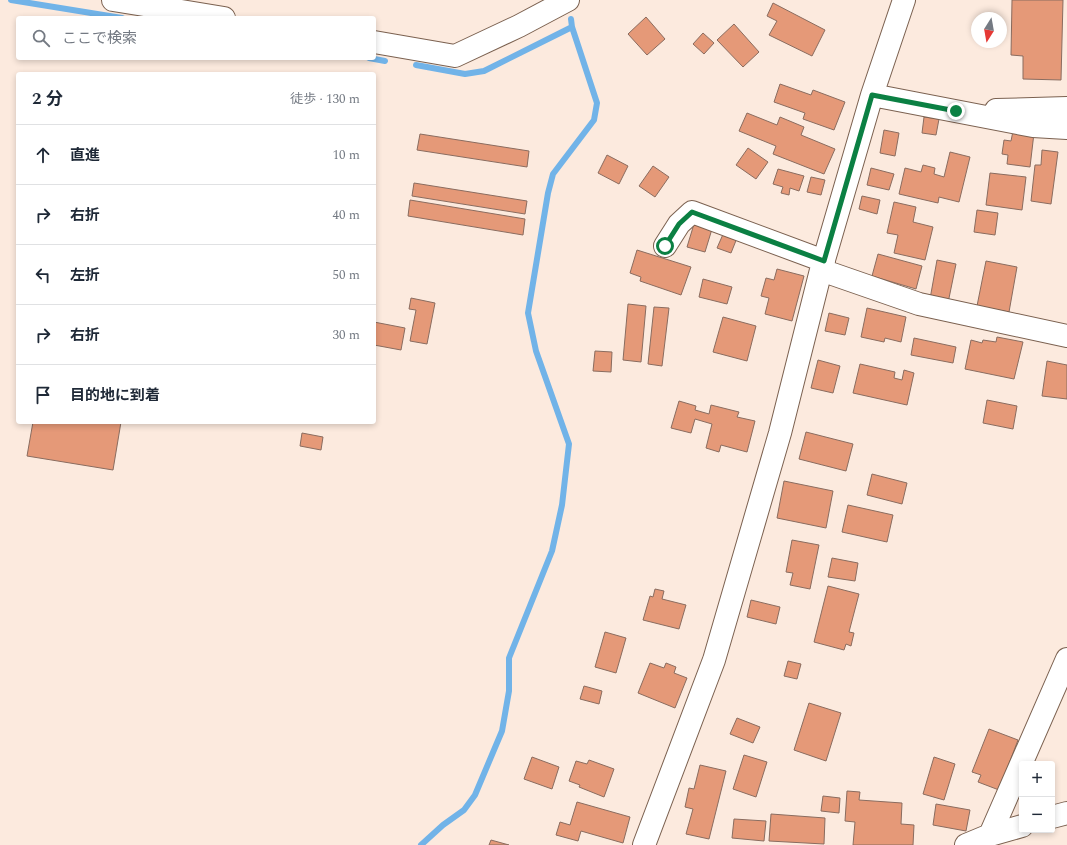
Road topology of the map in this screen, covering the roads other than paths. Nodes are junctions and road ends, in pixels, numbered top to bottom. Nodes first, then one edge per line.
1 (113, 0) edge
2 (568, 0) edge
3 (904, 0) edge
4 (212, 16) edge
5 (376, 42) edge
6 (872, 95) junction
7 (1067, 108) edge
8 (956, 111) junction
9 (1067, 128) edge
10 (665, 246) dead end
11 (823, 265) junction
12 (1067, 336) edge
13 (1067, 658) edge
14 (1019, 827) edge
15 (990, 835) junction
16 (644, 845) edge
17 (966, 845) edge

1 - 4 street
2 - 5 street
3 - 6 street
6 - 8 street
6 - 11 street
7 - 8 street
8 - 9 street
10 - 11 street
11 - 12 street
11 - 16 street
13 - 15 street
14 - 15 street
15 - 17 street

